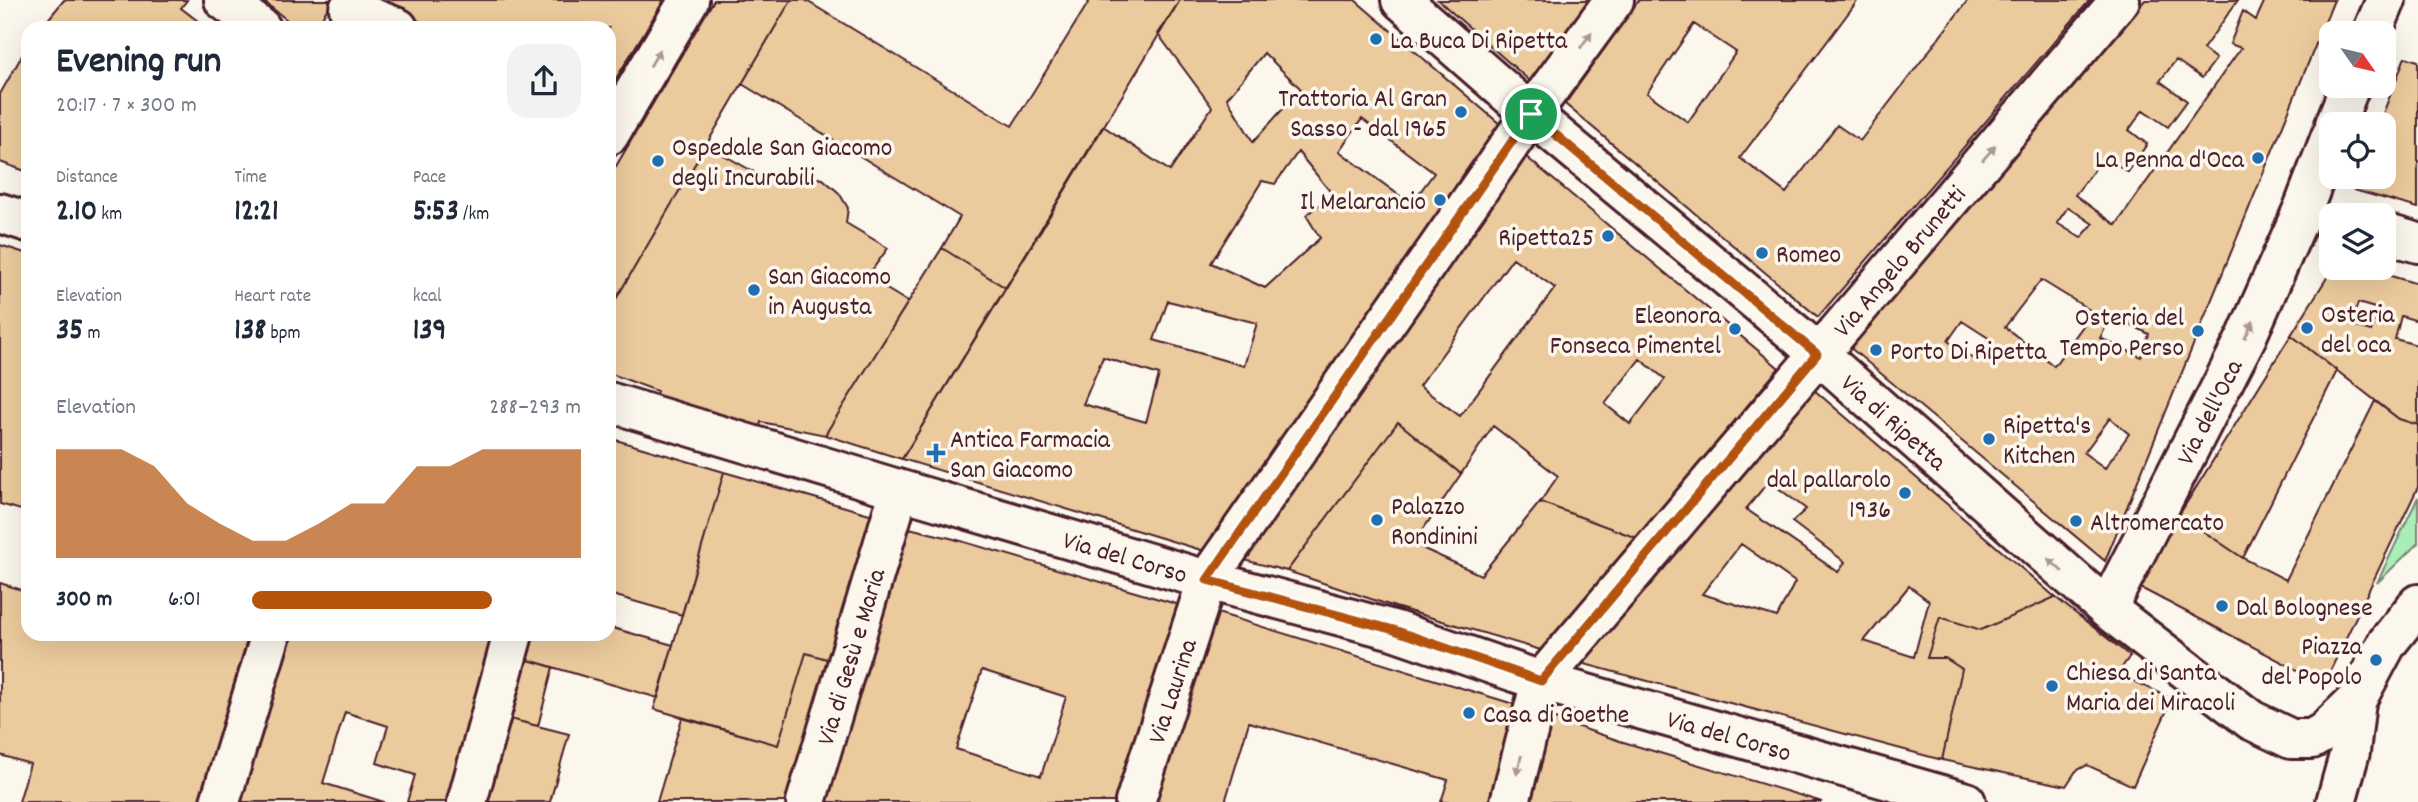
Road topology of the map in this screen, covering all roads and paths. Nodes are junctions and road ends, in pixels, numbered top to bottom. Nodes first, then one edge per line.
1 (224, 0) edge
2 (689, 0) edge
3 (1401, 0) edge
4 (1614, 0) edge
5 (2120, 0) edge
6 (2386, 0) edge
7 (347, 12) edge
8 (252, 21) edge
9 (376, 21) edge
10 (2377, 21) edge
11 (1531, 114) junction
12 (616, 116) edge
13 (2321, 189) edge
14 (0, 213) edge
15 (2317, 213) edge
16 (21, 220) edge
17 (2396, 237) edge
18 (2418, 243) edge
19 (1817, 354) junction
20 (616, 404) edge
21 (893, 512) dead end
22 (1207, 580) junction
23 (2418, 604) edge
24 (2107, 609) junction
25 (269, 641) edge
26 (511, 641) edge
27 (1541, 681) junction
28 (2357, 701) junction
29 (220, 802) edge
30 (467, 802) edge
31 (807, 802) edge
32 (1135, 802) edge
33 (1510, 802) edge
34 (1966, 802) edge
35 (2336, 802) edge

1 - 8 street
12 -> 2 street
3 - 11 street, Via di Ripetta
11 -> 4 street, Via Laurina
19 -> 5 street, Via Angelo Brunetti
6 - 10 street
7 - 9 street
11 - 19 street, Via di Ripetta
11 - 22 street, Via Laurina
13 - 15 street, Via dell'Oca
14 - 16 street
24 -> 15 street, Via dell'Oca
17 - 18 street
24 -> 19 street, Via di Ripetta
19 - 27 street, Via Angelo Brunetti
20 - 22 street, Via del Corso
21 - 31 street, Via di Gesù e Maria
22 - 27 street, Via del Corso
22 - 32 street, Via Laurina
23 - 28 street
24 - 28 street, Via di Ripetta
25 - 29 street
26 - 30 street
27 -> 33 street
27 - 34 street, Via del Corso
28 - 35 street

